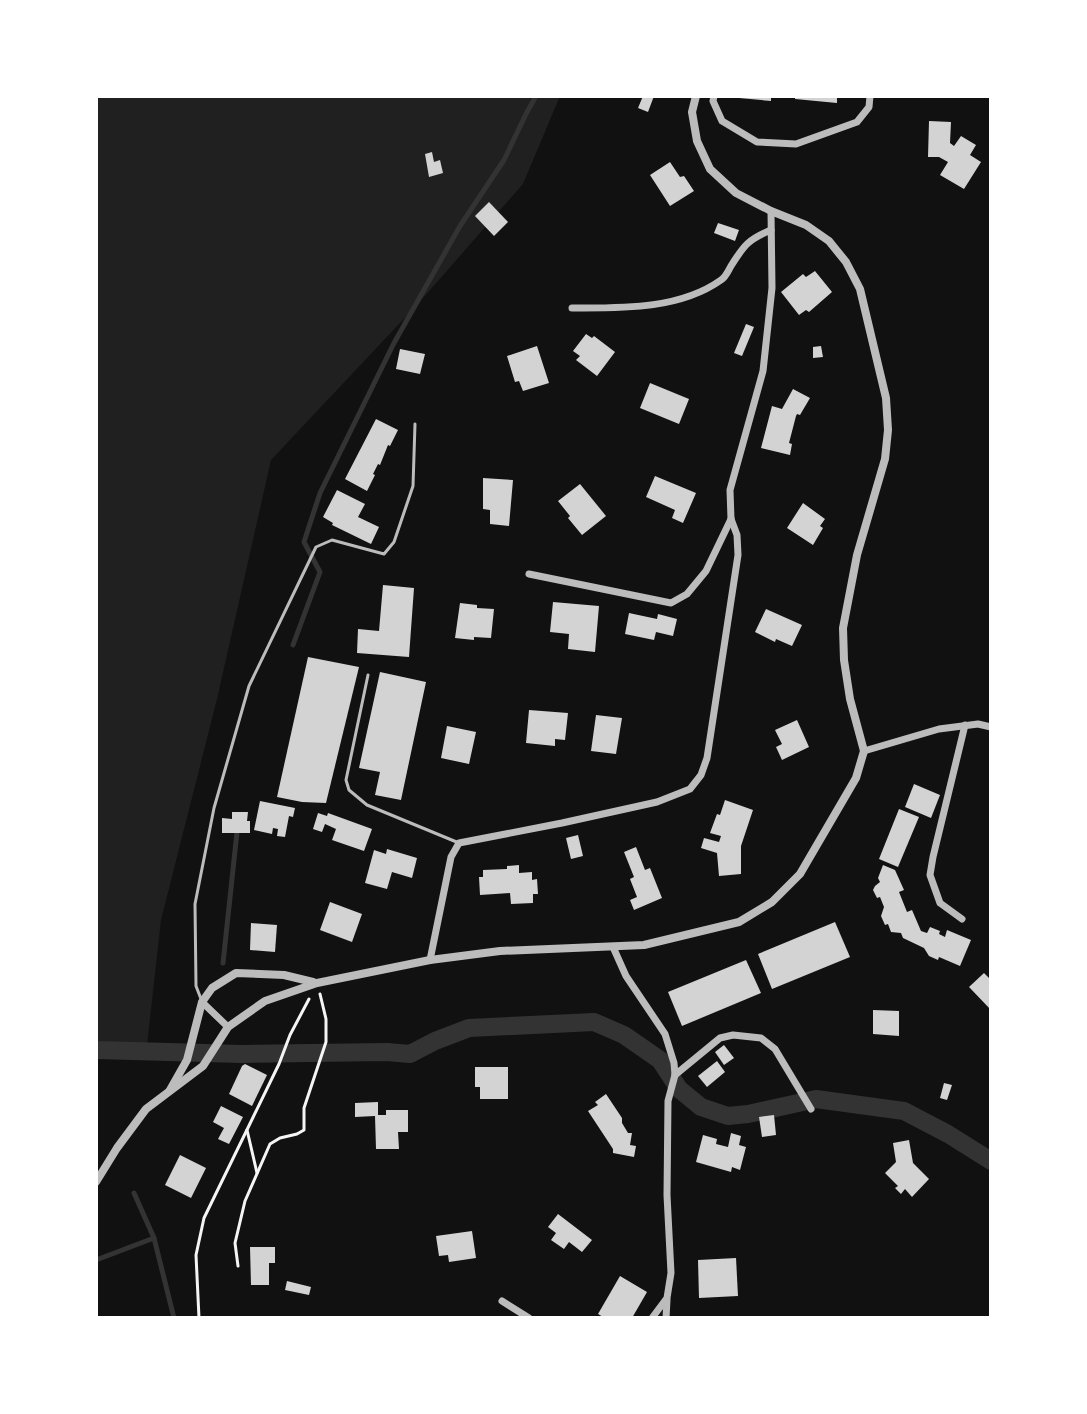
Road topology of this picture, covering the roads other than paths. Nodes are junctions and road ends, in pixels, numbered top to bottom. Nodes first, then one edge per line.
1 (696, 96) edge
2 (714, 96) edge
3 (870, 96) edge
4 (771, 211) junction
5 (771, 230) junction
6 (572, 308) dead end
7 (415, 424) dead end
8 (731, 519) junction
9 (529, 574) dead end
10 (368, 675) dead end
11 (965, 725) junction
12 (991, 727) edge
13 (864, 751) junction
14 (459, 843) junction
15 (962, 919) dead end
16 (613, 947) junction
17 (430, 960) junction
18 (317, 983) junction
19 (202, 1002) junction
20 (228, 1027) junction
21 (675, 1075) junction
22 (167, 1094) junction
23 (811, 1109) dead end
24 (96, 1182) edge
25 (667, 1298) junction
26 (502, 1301) dead end
27 (529, 1318) edge
28 (652, 1318) edge
29 (666, 1318) edge

1 - 4 street
2 - 3 street
4 - 5 street
4 - 13 street
5 - 6 street
5 - 8 street
7 - 19 lane
8 - 9 street
8 - 14 street
10 - 14 lane
11 - 12 street
11 - 13 street
11 - 15 street
13 - 16 street
14 - 17 street
16 - 17 street
16 - 21 street
17 - 18 street
18 - 19 street
18 - 20 street
19 - 20 street
19 - 22 street
20 - 22 street
21 - 23 street
21 - 25 street
22 - 24 street
25 - 28 street
25 - 29 street
26 - 27 street

